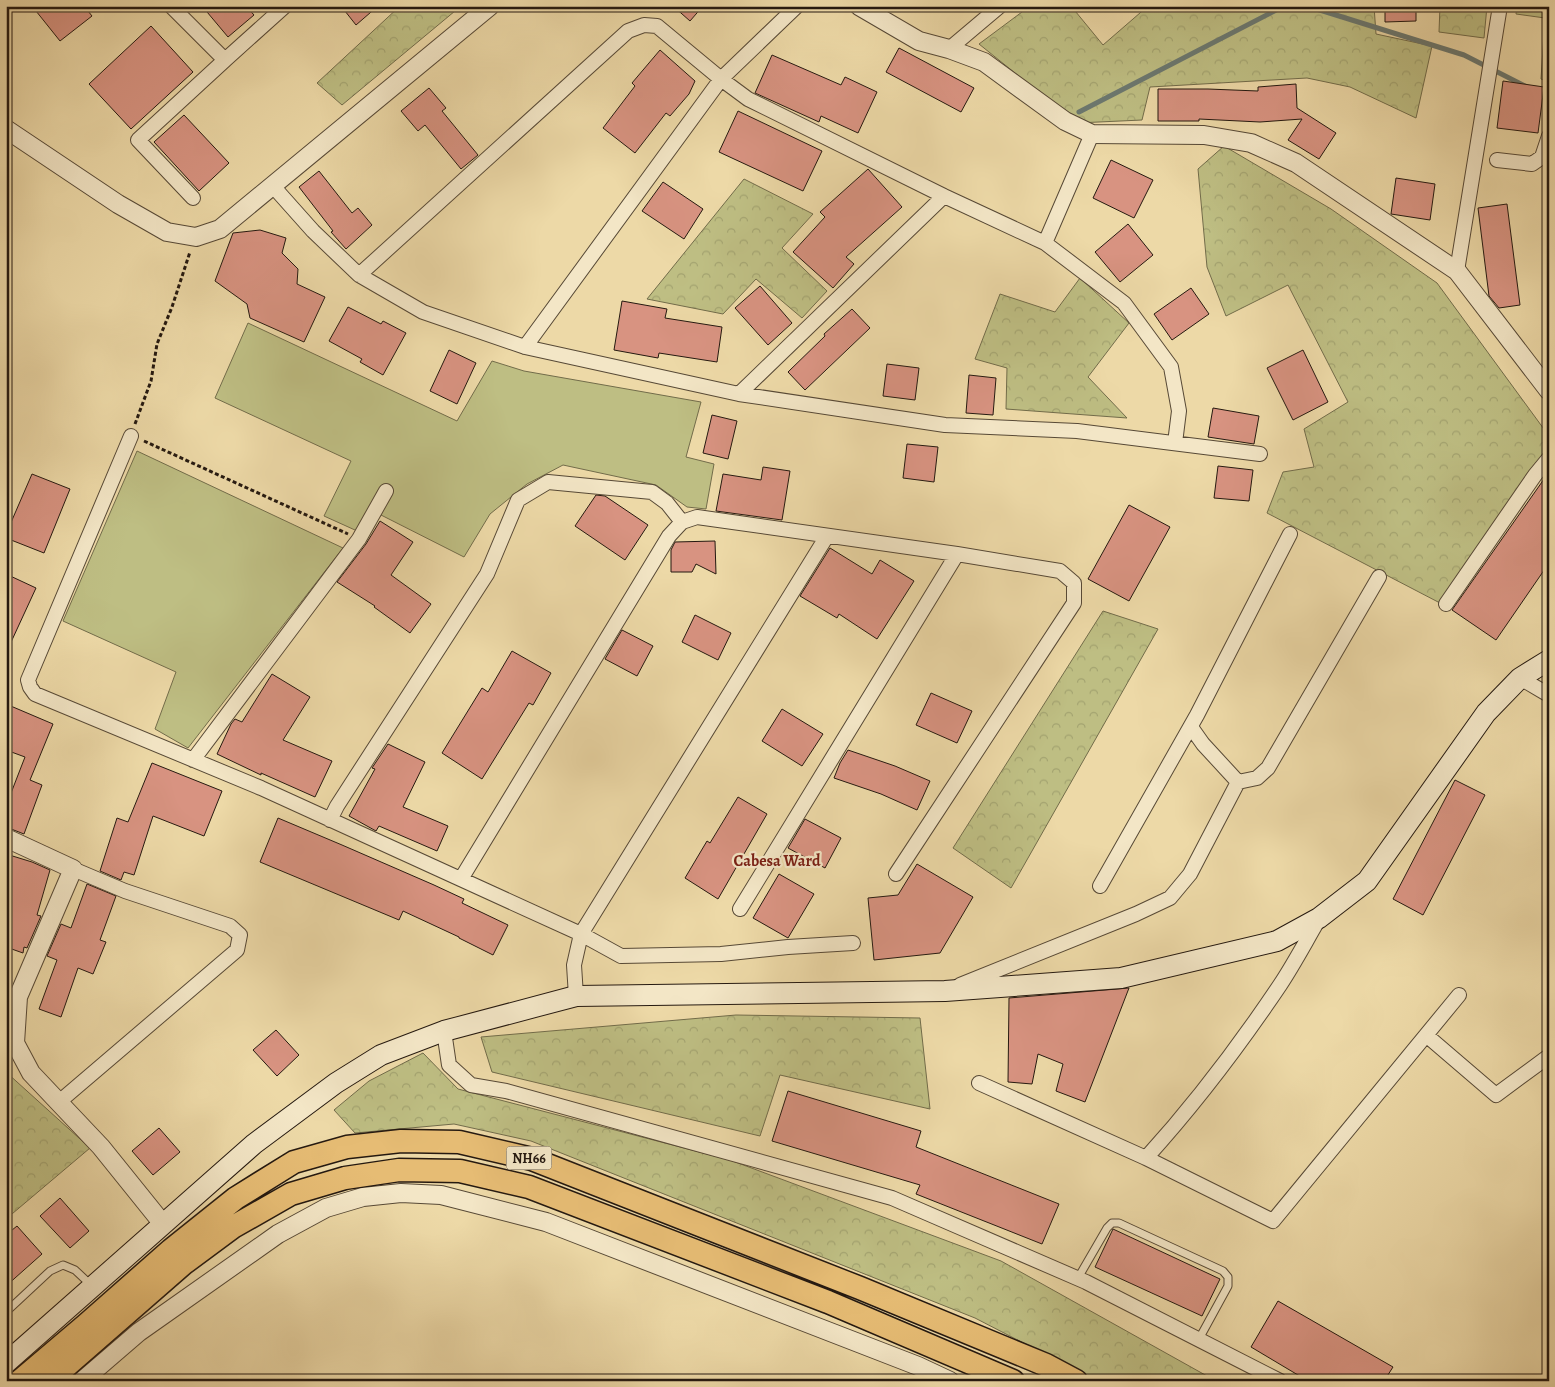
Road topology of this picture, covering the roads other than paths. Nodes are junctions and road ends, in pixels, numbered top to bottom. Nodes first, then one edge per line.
1 (171, 6) edge
2 (285, 6) edge
3 (490, 6) edge
4 (797, 6) edge
5 (859, 6) edge
6 (1000, 6) edge
7 (1500, 6) edge
8 (949, 49) junction
9 (225, 60) junction
10 (721, 79) junction
11 (6, 129) edge
12 (1092, 134) junction
13 (1549, 136) edge
14 (1498, 160) dead end
15 (272, 185) junction
16 (944, 196) junction
17 (193, 198) dead end
18 (1045, 243) junction
19 (1457, 271) junction
20 (360, 275) junction
21 (525, 347) junction
22 (1549, 391) edge
23 (740, 394) junction
24 (131, 436) road end
25 (1175, 443) junction
26 (1260, 454) dead end
27 (1549, 458) edge
28 (386, 491) dead end
29 (682, 522) junction
30 (1290, 534) dead end
31 (827, 536) junction
32 (957, 554) junction
33 (1379, 577) dead end
34 (1446, 604) dead end
35 (1549, 660) edge
36 (1520, 678) junction
37 (1549, 695) edge
38 (1191, 727) junction
39 (193, 760) junction
40 (1238, 782) junction
41 (330, 820) junction
42 (6, 838) edge
43 (73, 869) junction
44 (896, 874) dead end
45 (461, 879) junction
46 (1100, 886) dead end
47 (740, 909) dead end
48 (1319, 918) junction
49 (581, 934) junction
50 (853, 942) dead end
51 (945, 991) junction
52 (1459, 995) dead end
53 (576, 996) junction
54 (444, 1031) junction
55 (1426, 1035) junction
56 (1549, 1056) edge
57 (980, 1083) dead end
58 (59, 1102) junction
59 (1146, 1158) junction
60 (163, 1224) junction
61 (1078, 1278) junction
62 (92, 1286) junction
63 (6, 1312) edge
64 (1199, 1339) junction
65 (6, 1363) edge
66 (20, 1381) edge
67 (49, 1381) edge
68 (82, 1381) edge
69 (950, 1381) edge
70 (1013, 1381) edge
71 (1076, 1381) edge
72 (1280, 1381) edge

1 - 9 street
2 - 9 street
3 - 15 street
4 - 10 street
5 - 8 street
6 - 8 street
7 - 19 street
8 - 12 street
9 - 17 street
10 - 16 street
10 - 20 street
10 - 21 street
11 - 15 street
12 - 18 street
12 - 19 street
13 - 14 street
15 - 20 street
16 - 18 street
16 - 23 street
18 - 25 street
19 - 22 street
20 - 21 street
21 - 23 street
23 - 25 street
24 - 39 street
25 - 26 street
27 - 34 street
28 - 39 street
29 - 31 street
29 - 41 street
29 - 45 street
30 - 38 street
31 - 32 street
31 - 49 street
32 - 44 street
32 - 47 street
33 - 40 street
35 - 36 main road
36 - 37 street
36 - 48 main road
38 - 40 street
38 - 46 street
39 - 41 street
40 - 51 street
41 - 45 street
42 - 43 street
43 - 58 street
43 - 58 street
45 - 49 street
48 - 51 main road
48 - 59 street
49 - 50 street
49 - 53 street
51 - 53 main road
52 - 55 street
53 - 54 main road
54 - 60 main road
54 - 61 street
55 - 56 street
55 - 59 street
57 - 59 street
58 - 60 street
60 - 62 main road
61 - 64 street
61 - 64 lane
62 - 63 lane
62 - 65 main road
64 - 72 street
66 - 71 highway, NH66
67 - 70 highway, NH66
68 - 69 street

